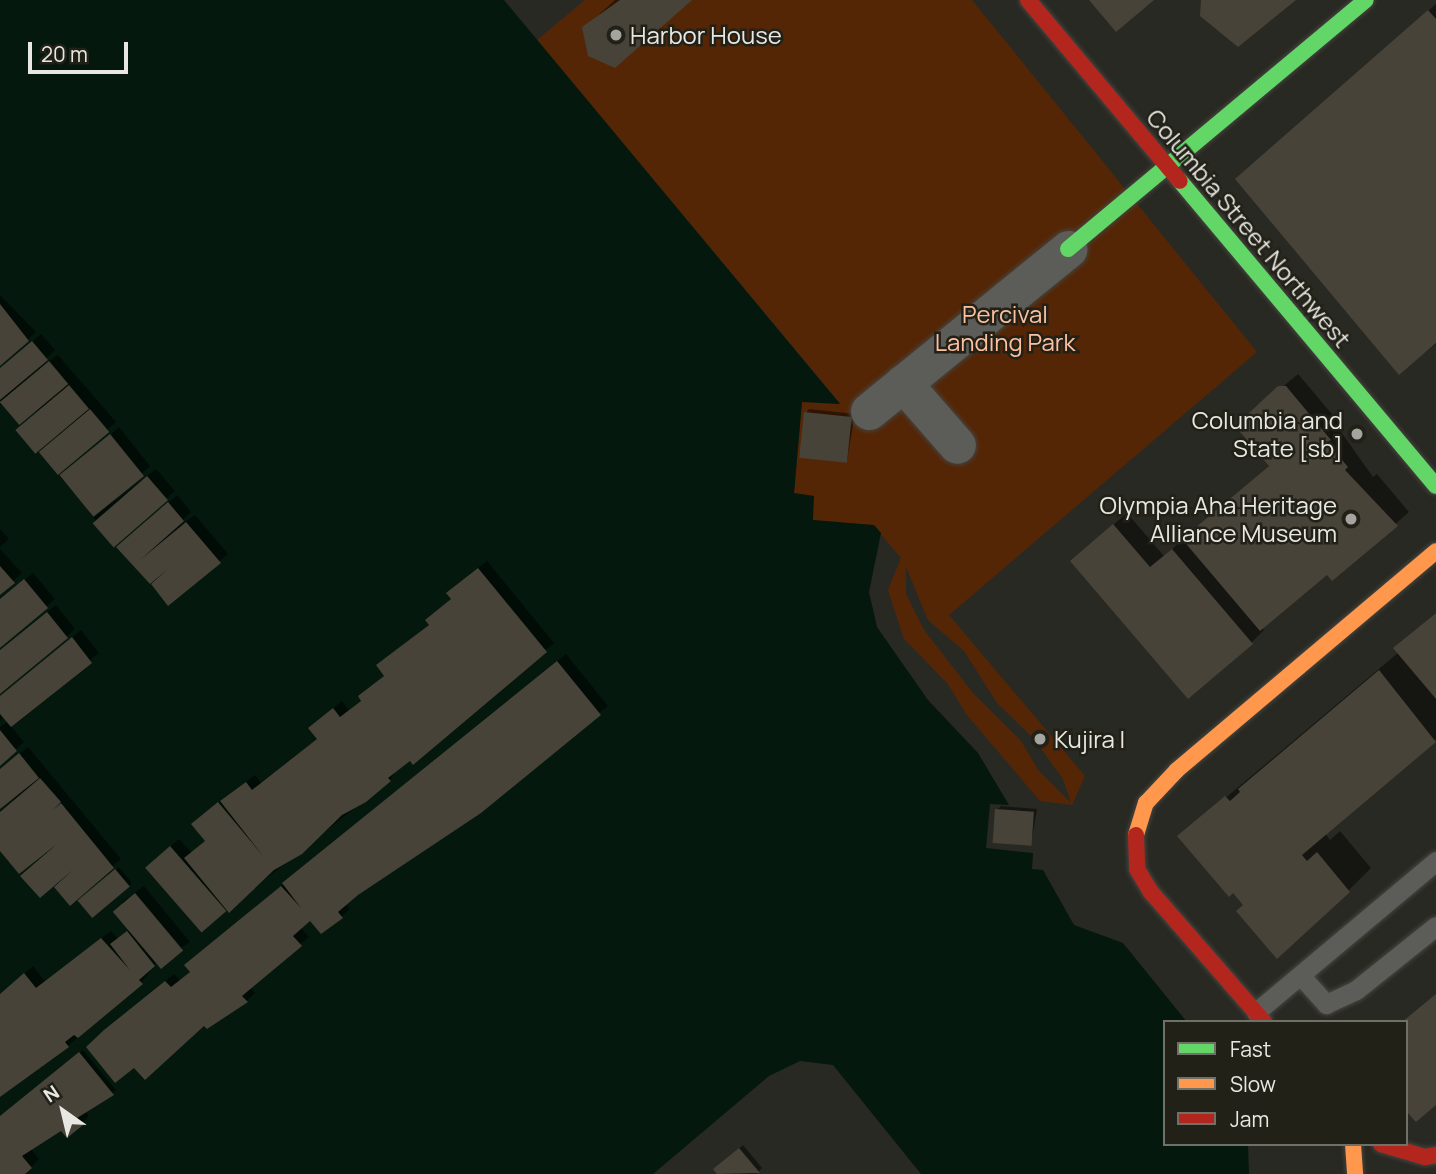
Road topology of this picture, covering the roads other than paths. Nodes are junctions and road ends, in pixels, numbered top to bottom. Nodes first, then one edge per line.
1 (1028, 0) edge
2 (1366, 0) edge
3 (1167, 166) junction
4 (1068, 248) joint
5 (904, 383) junction
6 (869, 411) dead end
7 (957, 445) dead end
8 (1436, 486) edge
9 (1436, 551) edge
10 (1436, 861) edge
11 (1436, 926) edge
12 (1301, 975) junction
13 (1260, 1017) edge
14 (1353, 1146) edge
15 (1388, 1146) edge
16 (1436, 1155) edge
17 (1355, 1174) edge

1 - 3 street, Columbia Street Northwest
2 - 3 street
3 - 4 street
3 - 8 street, Columbia Street Northwest
4 - 5 street
5 - 6 street
5 - 7 street
9 - 13 street
10 - 12 lane
11 - 12 lane
12 - 13 lane
14 - 17 street
15 - 16 street

